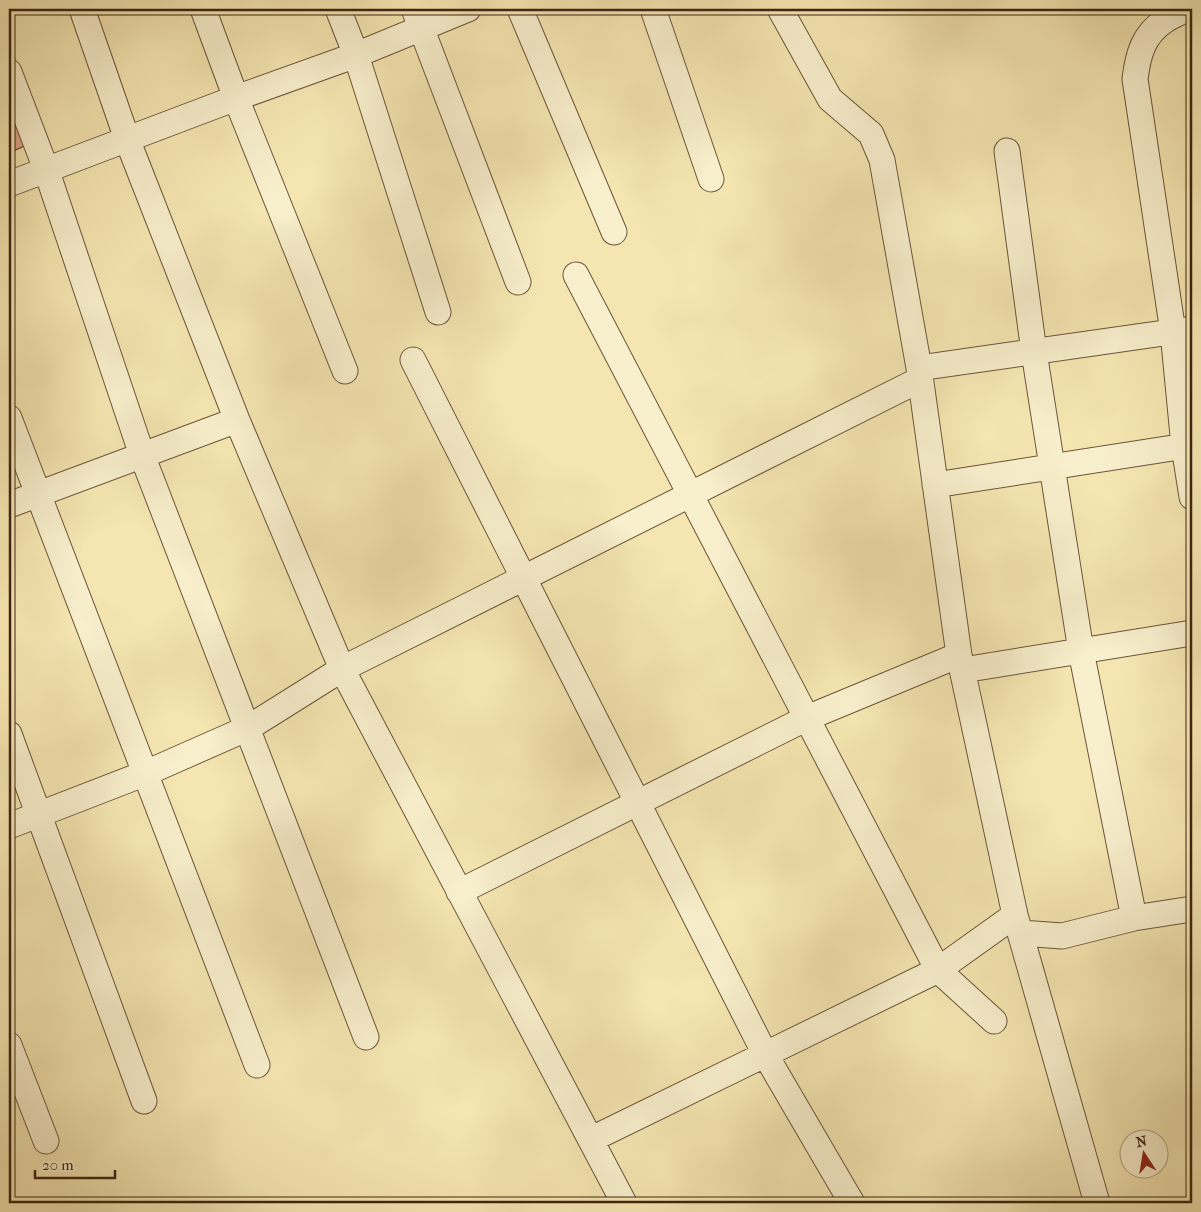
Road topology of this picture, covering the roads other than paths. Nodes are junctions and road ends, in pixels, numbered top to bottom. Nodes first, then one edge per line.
1 (82, 9) edge
2 (203, 9) edge
3 (338, 9) edge
4 (468, 9) edge
5 (520, 9) edge
6 (653, 9) edge
7 (780, 9) edge
8 (1186, 9) edge
9 (417, 18) edge
10 (356, 55) junction
11 (9, 72) edge
12 (236, 98) junction
13 (127, 139) junction
14 (1007, 151) dead end
15 (46, 169) junction
16 (711, 179) dead end
17 (9, 184) edge
18 (614, 232) dead end
19 (576, 275) dead end
20 (518, 282) dead end
21 (438, 312) dead end
22 (1183, 331) edge
23 (1034, 352) junction
24 (413, 360) dead end
25 (345, 371) dead end
26 (919, 374) junction
27 (9, 418) edge
28 (237, 420) junction
29 (1188, 446) edge
30 (142, 455) junction
31 (1052, 466) junction
32 (935, 485) junction
33 (39, 494) junction
34 (690, 495) junction
35 (1192, 496) edge
36 (9, 505) edge
37 (523, 576) junction
38 (1192, 633) edge
39 (1081, 651) junction
40 (961, 662) junction
41 (342, 669) junction
42 (807, 718) junction
43 (248, 728) junction
44 (9, 734) edge
45 (146, 773) junction
46 (637, 802) junction
47 (37, 815) junction
48 (9, 826) edge
49 (459, 892) junction
50 (1192, 909) edge
51 (1134, 918) junction
52 (1018, 924) junction
53 (938, 970) junction
54 (994, 1021) dead end
55 (366, 1037) dead end
56 (9, 1045) edge
57 (765, 1054) junction
58 (257, 1065) dead end
59 (144, 1101) dead end
60 (592, 1139) junction
61 (46, 1141) dead end
62 (624, 1203) edge
63 (852, 1203) edge
64 (1097, 1203) edge

1 - 13 street
2 - 12 street
3 - 10 street
4 - 9 street
5 - 18 street
6 - 16 street
7 - 26 street
8 - 22 street
9 - 10 street
9 - 20 street
10 - 12 street
10 - 21 street
11 - 15 street
12 - 13 street
12 - 25 street
13 - 15 street
13 - 28 street
14 - 23 street
15 - 17 street
15 - 30 street
19 - 34 street
22 - 23 street
22 - 29 street
23 - 26 street
23 - 31 street
24 - 37 street
26 - 32 street
26 - 34 street
27 - 33 street
28 - 30 street
28 - 41 street
29 - 31 street
29 - 35 street
30 - 33 street
30 - 43 street
31 - 32 street
31 - 39 street
32 - 40 street
33 - 36 street
33 - 45 street
34 - 37 street
34 - 42 street
37 - 41 street
37 - 46 street
38 - 39 street
39 - 40 street
39 - 51 street
40 - 42 street
40 - 52 street
41 - 43 street
41 - 49 street
42 - 46 street
42 - 53 street
43 - 45 street
43 - 55 street
44 - 47 street
45 - 47 street
45 - 58 street
46 - 49 street
46 - 57 street
47 - 48 street
47 - 59 street
49 - 60 street
50 - 51 street
51 - 52 street
52 - 53 street
52 - 64 street
53 - 54 street
53 - 57 street
56 - 61 street
57 - 60 street
57 - 63 street
60 - 62 street

